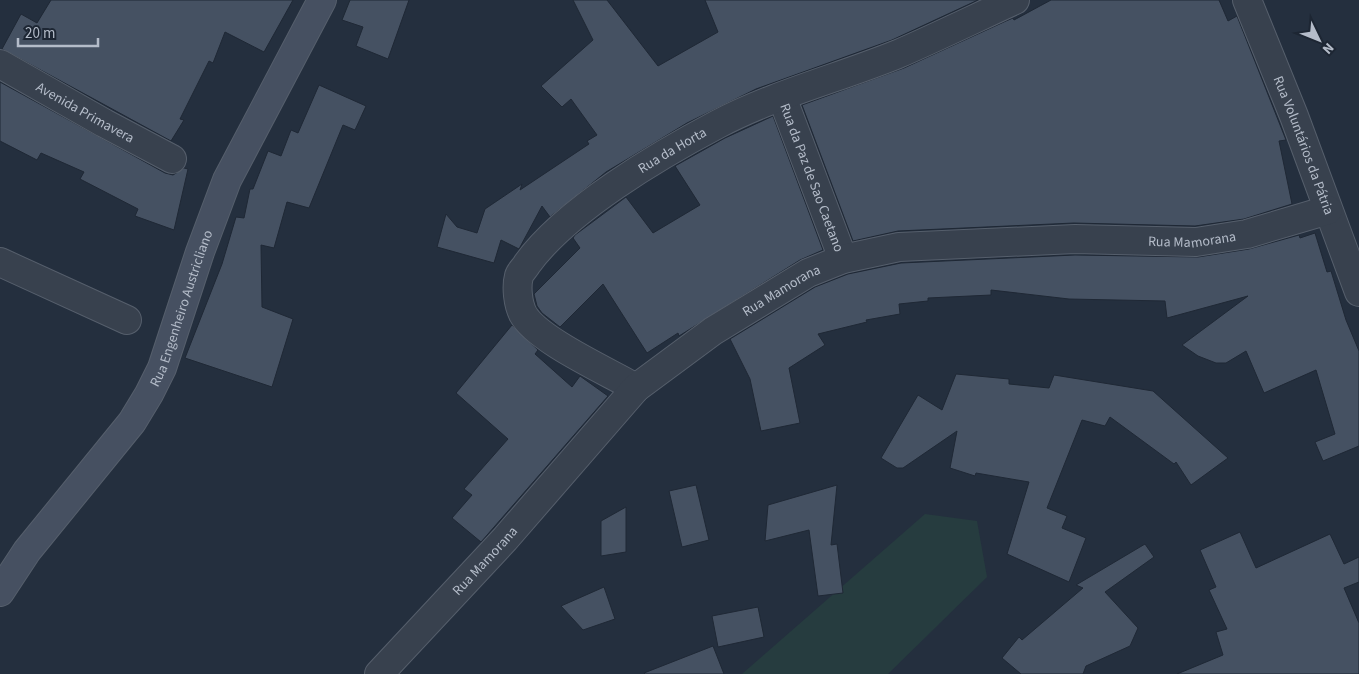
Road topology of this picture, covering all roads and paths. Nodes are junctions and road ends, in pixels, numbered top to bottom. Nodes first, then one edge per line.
1 (322, 0) edge
2 (1015, 0) edge
3 (1247, 0) edge
4 (0, 64) edge
5 (782, 97) junction
6 (172, 158) dead end
7 (1328, 210) junction
8 (843, 259) junction
9 (0, 262) edge
10 (1359, 292) edge
11 (127, 320) dead end
12 (636, 388) junction
13 (0, 592) edge
14 (379, 674) edge

1 - 13 main road, Rua Engenheiro Austricliano
2 - 5 street, Rua da Horta
3 - 7 street, Rua Voluntários da Pátria
4 - 6 street, Avenida Primavera
5 - 8 street, Rua da Paz de Sao Caetano
5 - 12 street, Rua da Horta
7 - 8 street, Rua Mamorana
7 - 10 street, Rua Voluntários da Pátria
8 - 12 street, Rua Mamorana
9 - 11 street
12 - 14 street, Rua Mamorana

